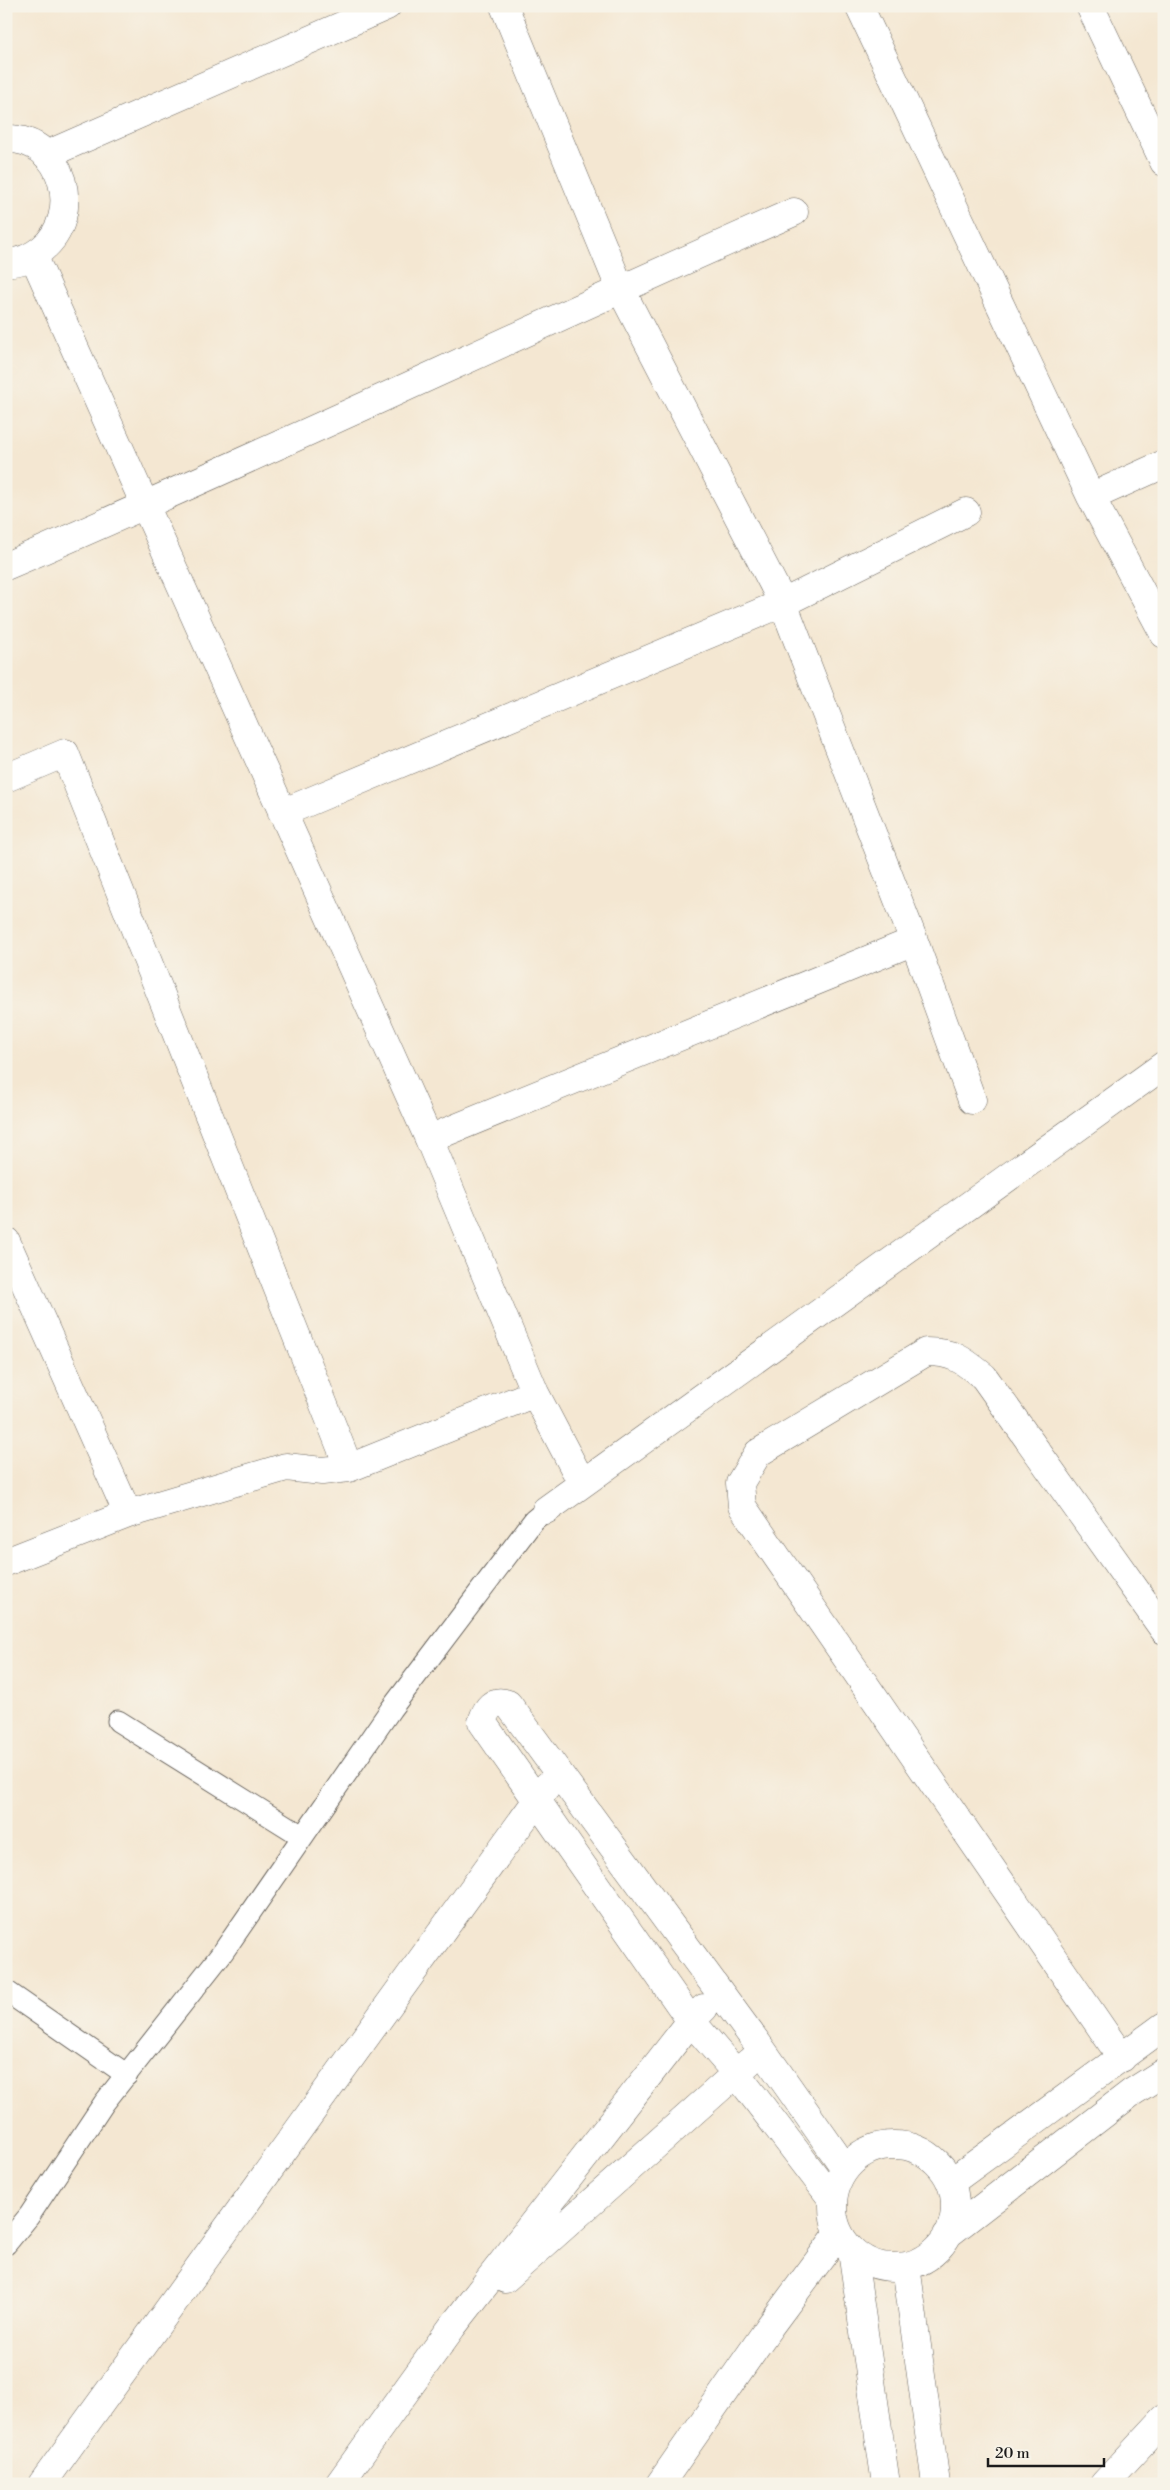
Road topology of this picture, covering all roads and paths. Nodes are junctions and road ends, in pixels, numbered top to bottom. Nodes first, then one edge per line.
1 (387, 6) edge
2 (504, 6) edge
3 (859, 6) edge
4 (1090, 6) edge
5 (6, 139) edge
6 (46, 155) junction
7 (1164, 162) edge
8 (794, 212) dead end
9 (33, 255) junction
10 (6, 262) edge
11 (620, 288) junction
12 (1164, 464) edge
13 (1091, 497) junction
14 (145, 506) junction
15 (966, 512) dead end
16 (6, 566) edge
17 (783, 603) junction
18 (1164, 634) edge
19 (6, 778) edge
20 (282, 813) junction
21 (914, 941) junction
22 (1164, 1064) edge
23 (972, 1100) dead end
24 (429, 1139) junction
25 (6, 1241) edge
26 (535, 1393) junction
27 (349, 1468) junction
28 (582, 1483) junction
29 (546, 1510) joint
30 (128, 1514) junction
31 (6, 1562) edge
32 (1164, 1630) edge
33 (118, 1721) dead end
34 (558, 1772) junction
35 (538, 1800) junction
36 (302, 1836) junction
37 (6, 1991) edge
38 (719, 1993) junction
39 (691, 2020) junction
40 (1164, 2026) edge
41 (763, 2051) junction
42 (1122, 2058) junction
43 (1164, 2072) edge
44 (736, 2073) junction
45 (126, 2075) junction
46 (845, 2168) junction
47 (951, 2182) junction
48 (833, 2200) junction
49 (948, 2235) junction
50 (846, 2242) junction
51 (6, 2244) edge
52 (906, 2266) junction
53 (452, 2327) junction
54 (1164, 2418) edge
55 (42, 2484) edge
56 (339, 2484) edge
57 (660, 2484) edge
58 (886, 2484) edge
59 (936, 2484) edge
60 (1104, 2484) edge

1 - 6 street
2 - 11 street
3 - 13 street
4 - 7 street
5 - 6 street
6 - 9 street
8 - 11 street
9 - 10 street
9 - 14 street
11 - 14 street
11 - 17 street
12 - 13 street
13 - 18 street
14 - 16 street
14 - 20 street
15 - 17 street
17 - 20 street
17 - 21 street
19 - 27 street
20 - 24 street
21 - 23 street
21 - 24 street
22 - 28 street
24 - 26 street
25 - 30 street
26 - 27 street
26 - 28 street
27 - 30 street
28 - 29 street
29 - 36 lane
30 - 31 street
32 - 42 street
33 - 36 lane
34 - 35 street
34 - 35 street
34 - 38 street
35 - 39 street
35 - 55 street
36 - 45 lane
37 - 45 lane
38 - 39 street
38 - 41 street
39 - 44 street
39 - 53 street
40 - 42 street
41 - 44 street
41 - 46 street
42 - 47 street
43 - 49 street
44 - 48 street
44 - 53 street
45 - 51 lane
46 - 47 street
46 - 48 street
47 - 49 street
48 - 50 street
49 - 52 street
50 - 52 street
50 - 57 street
50 - 58 street
52 - 59 street
53 - 56 street
54 - 60 street

